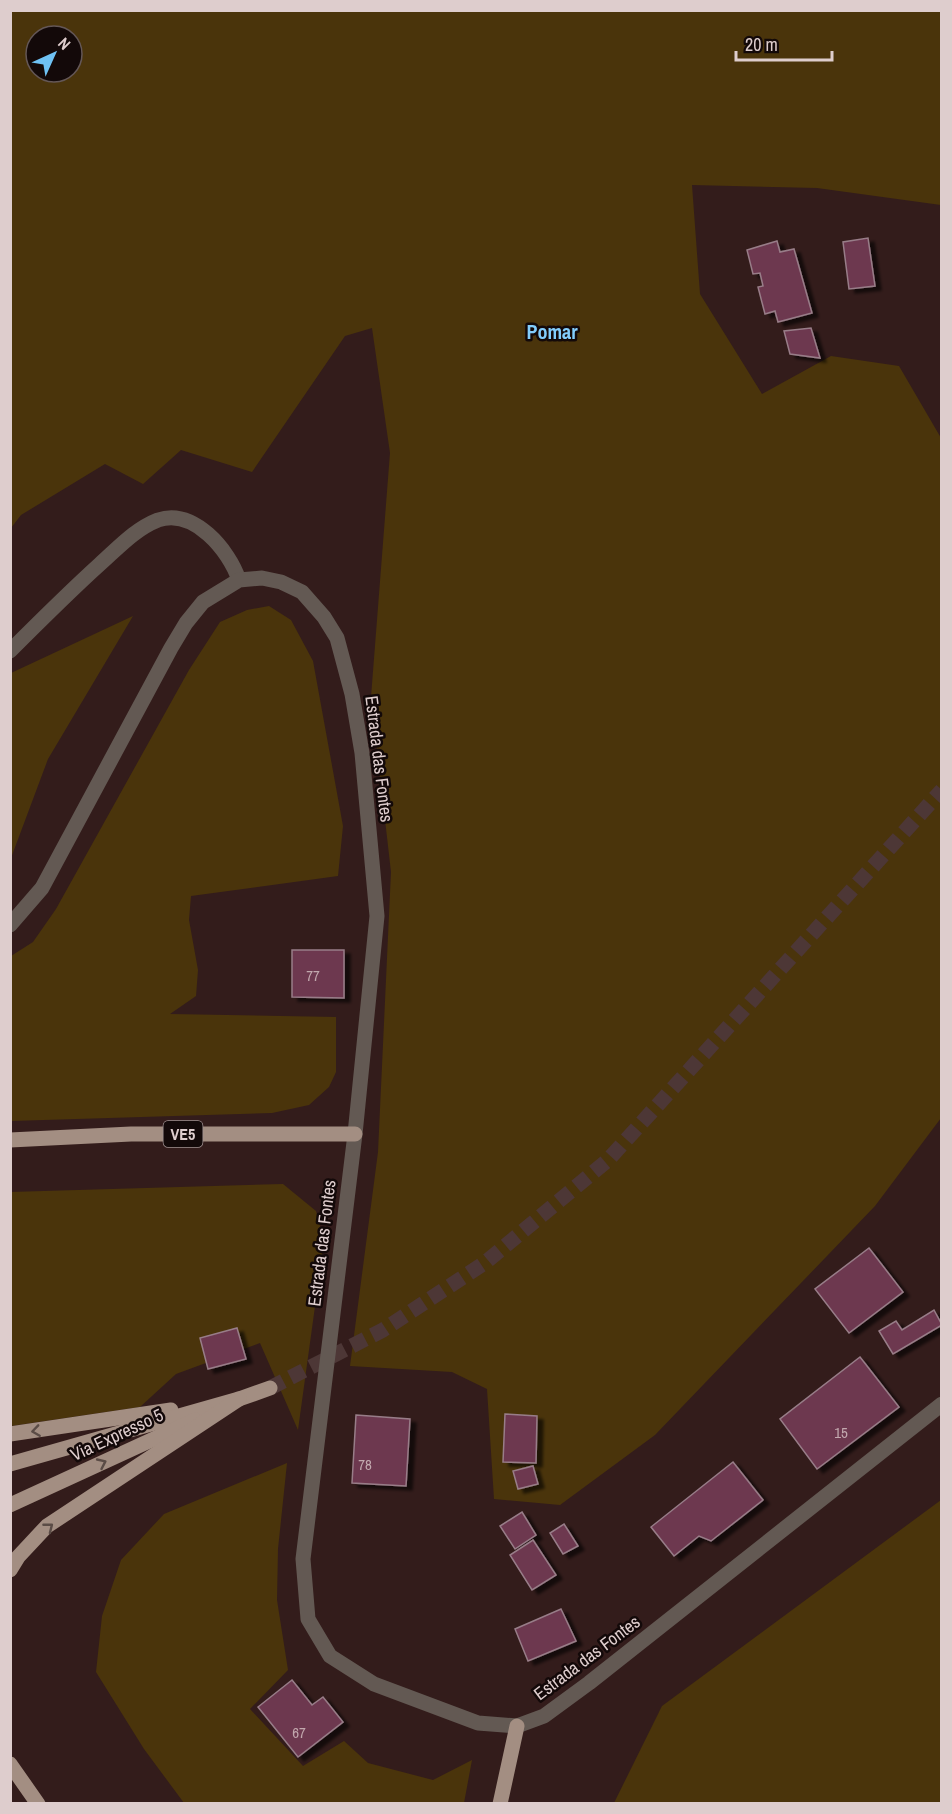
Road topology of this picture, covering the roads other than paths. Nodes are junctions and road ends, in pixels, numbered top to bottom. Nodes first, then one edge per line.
1 (239, 580) junction
2 (10, 651) edge
3 (10, 925) edge
4 (355, 1134) junction
5 (10, 1140) edge
6 (270, 1388) tunnel mouth
7 (239, 1399) junction
8 (942, 1404) edge
9 (10, 1434) edge
10 (10, 1464) edge
11 (10, 1505) edge
12 (10, 1570) edge
13 (517, 1726) junction
14 (10, 1752) edge
15 (13, 1767) edge
16 (501, 1799) edge
17 (38, 1803) edge

1 - 2 street
1 - 3 street
1 - 4 street, Estrada das Fontes
4 - 5 main road, VE5
4 - 13 street, Estrada das Fontes
6 - 7 main road, Via Expresso 5
7 -> 9 main road
7 - 10 main road, Via Expresso 5
11 -> 7 main road, Via Expresso 5
12 -> 7 main road
8 - 13 street, Estrada das Fontes
13 - 16 main road
14 - 15 main road
15 - 17 main road

